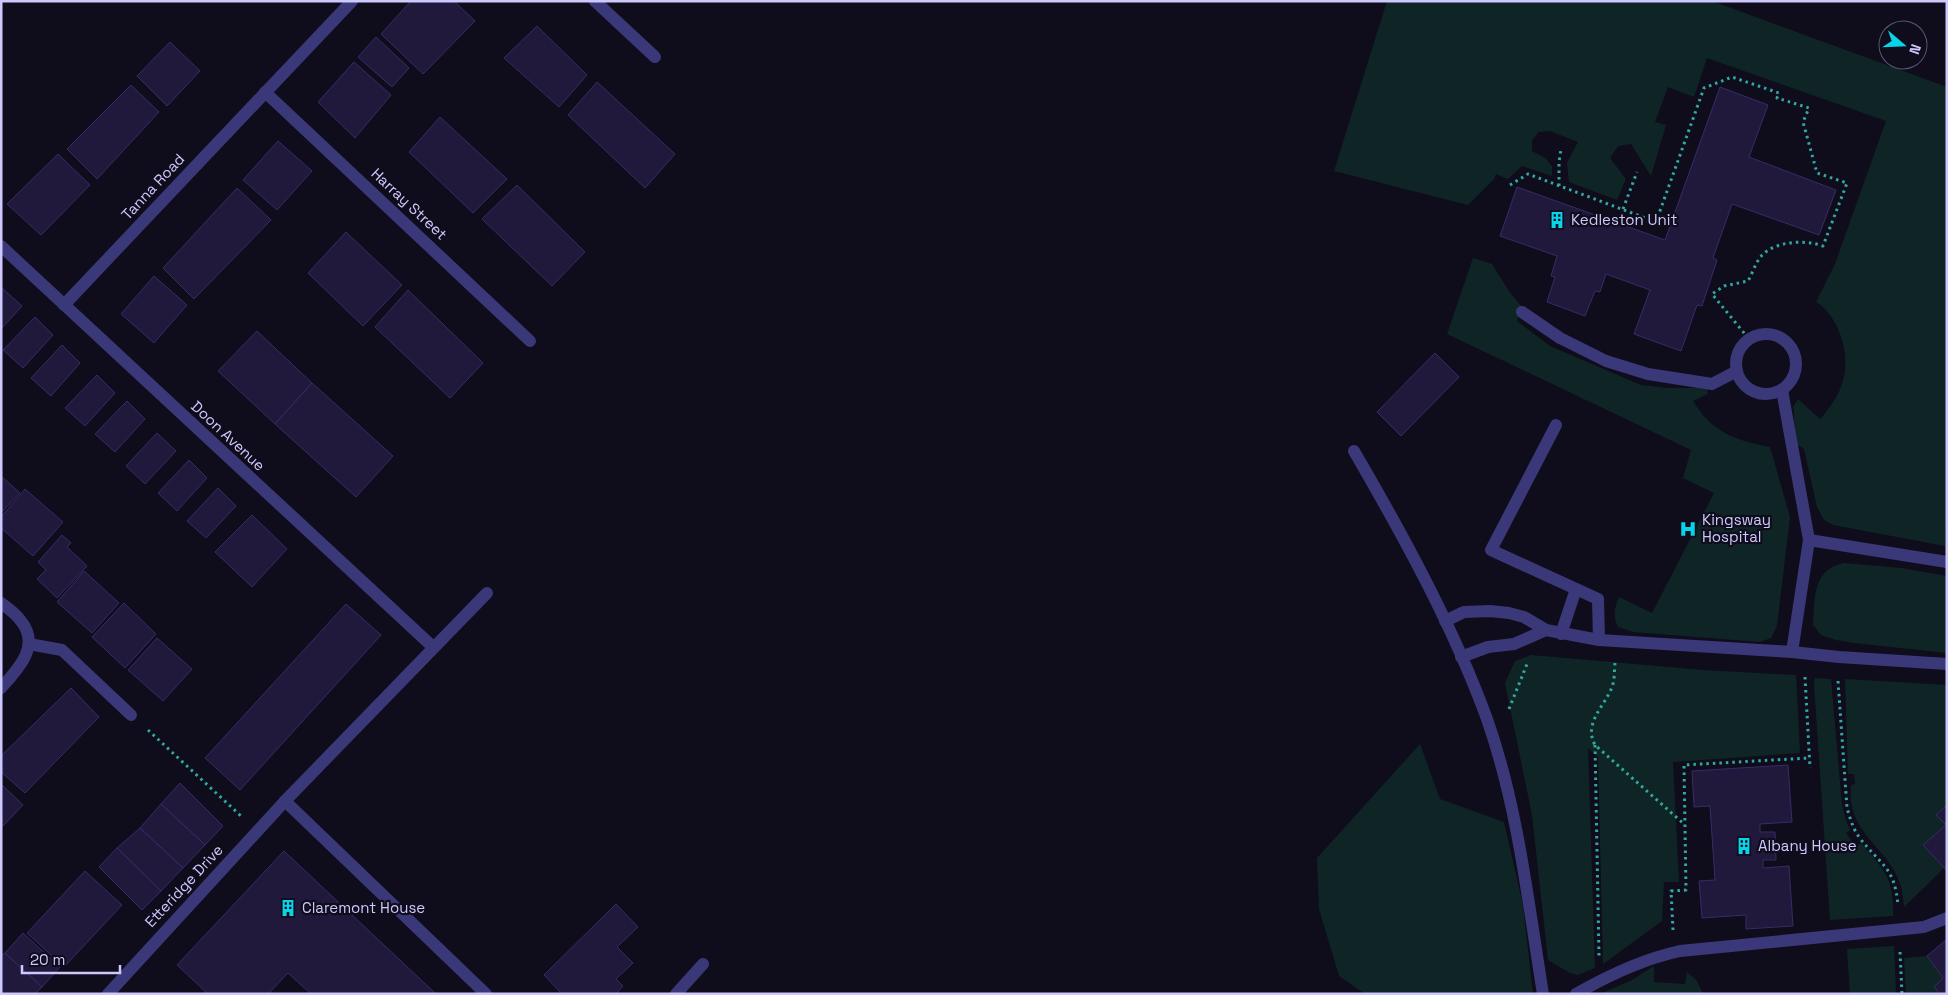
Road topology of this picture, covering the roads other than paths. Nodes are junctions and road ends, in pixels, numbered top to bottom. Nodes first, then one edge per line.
1 (352, 1) edge
2 (595, 1) edge
3 (655, 57) dead end
4 (265, 92) junction
5 (1, 246) edge
6 (64, 305) junction
7 (1522, 312) dead end
8 (530, 341) dead end
9 (1737, 371) junction
10 (1782, 390) junction
11 (1556, 426) dead end
12 (1354, 451) dead end
13 (1808, 540) junction
14 (1947, 562) edge
15 (1576, 589) junction
16 (487, 593) dead end
17 (1, 603) edge
18 (1445, 621) junction
19 (1546, 630) junction
20 (1561, 634) junction
21 (1599, 640) junction
22 (29, 644) junction
23 (433, 648) junction
24 (1798, 653) junction
25 (1460, 657) junction
26 (1947, 664) edge
27 (2, 686) edge
28 (131, 714) road end
29 (285, 801) junction
30 (1947, 918) edge
31 (703, 964) dead end
32 (108, 994) edge
33 (486, 994) edge
34 (676, 994) edge
35 (1543, 994) edge
36 (1576, 994) edge

1 - 4 street, Tanna Road
2 - 3 street
4 - 6 street, Tanna Road
4 - 8 street, Harray Street
5 - 6 street, Doon Avenue
6 - 23 street, Doon Avenue
7 - 9 street
9 - 10 street
9 - 10 street
10 - 13 street
11 - 15 street
12 - 18 street
13 - 14 street
13 - 24 street
15 - 20 street
15 - 21 street
16 - 23 street, Etteridge Drive
17 - 22 street
18 - 19 street
18 - 25 street
19 - 20 street
19 - 25 street
20 - 21 street
21 - 24 street
22 - 27 street
22 - 28 street
23 - 29 street, Etteridge Drive
24 - 26 street
25 - 35 street
29 - 32 street, Etteridge Drive
29 - 33 street
30 - 36 street
31 - 34 street

